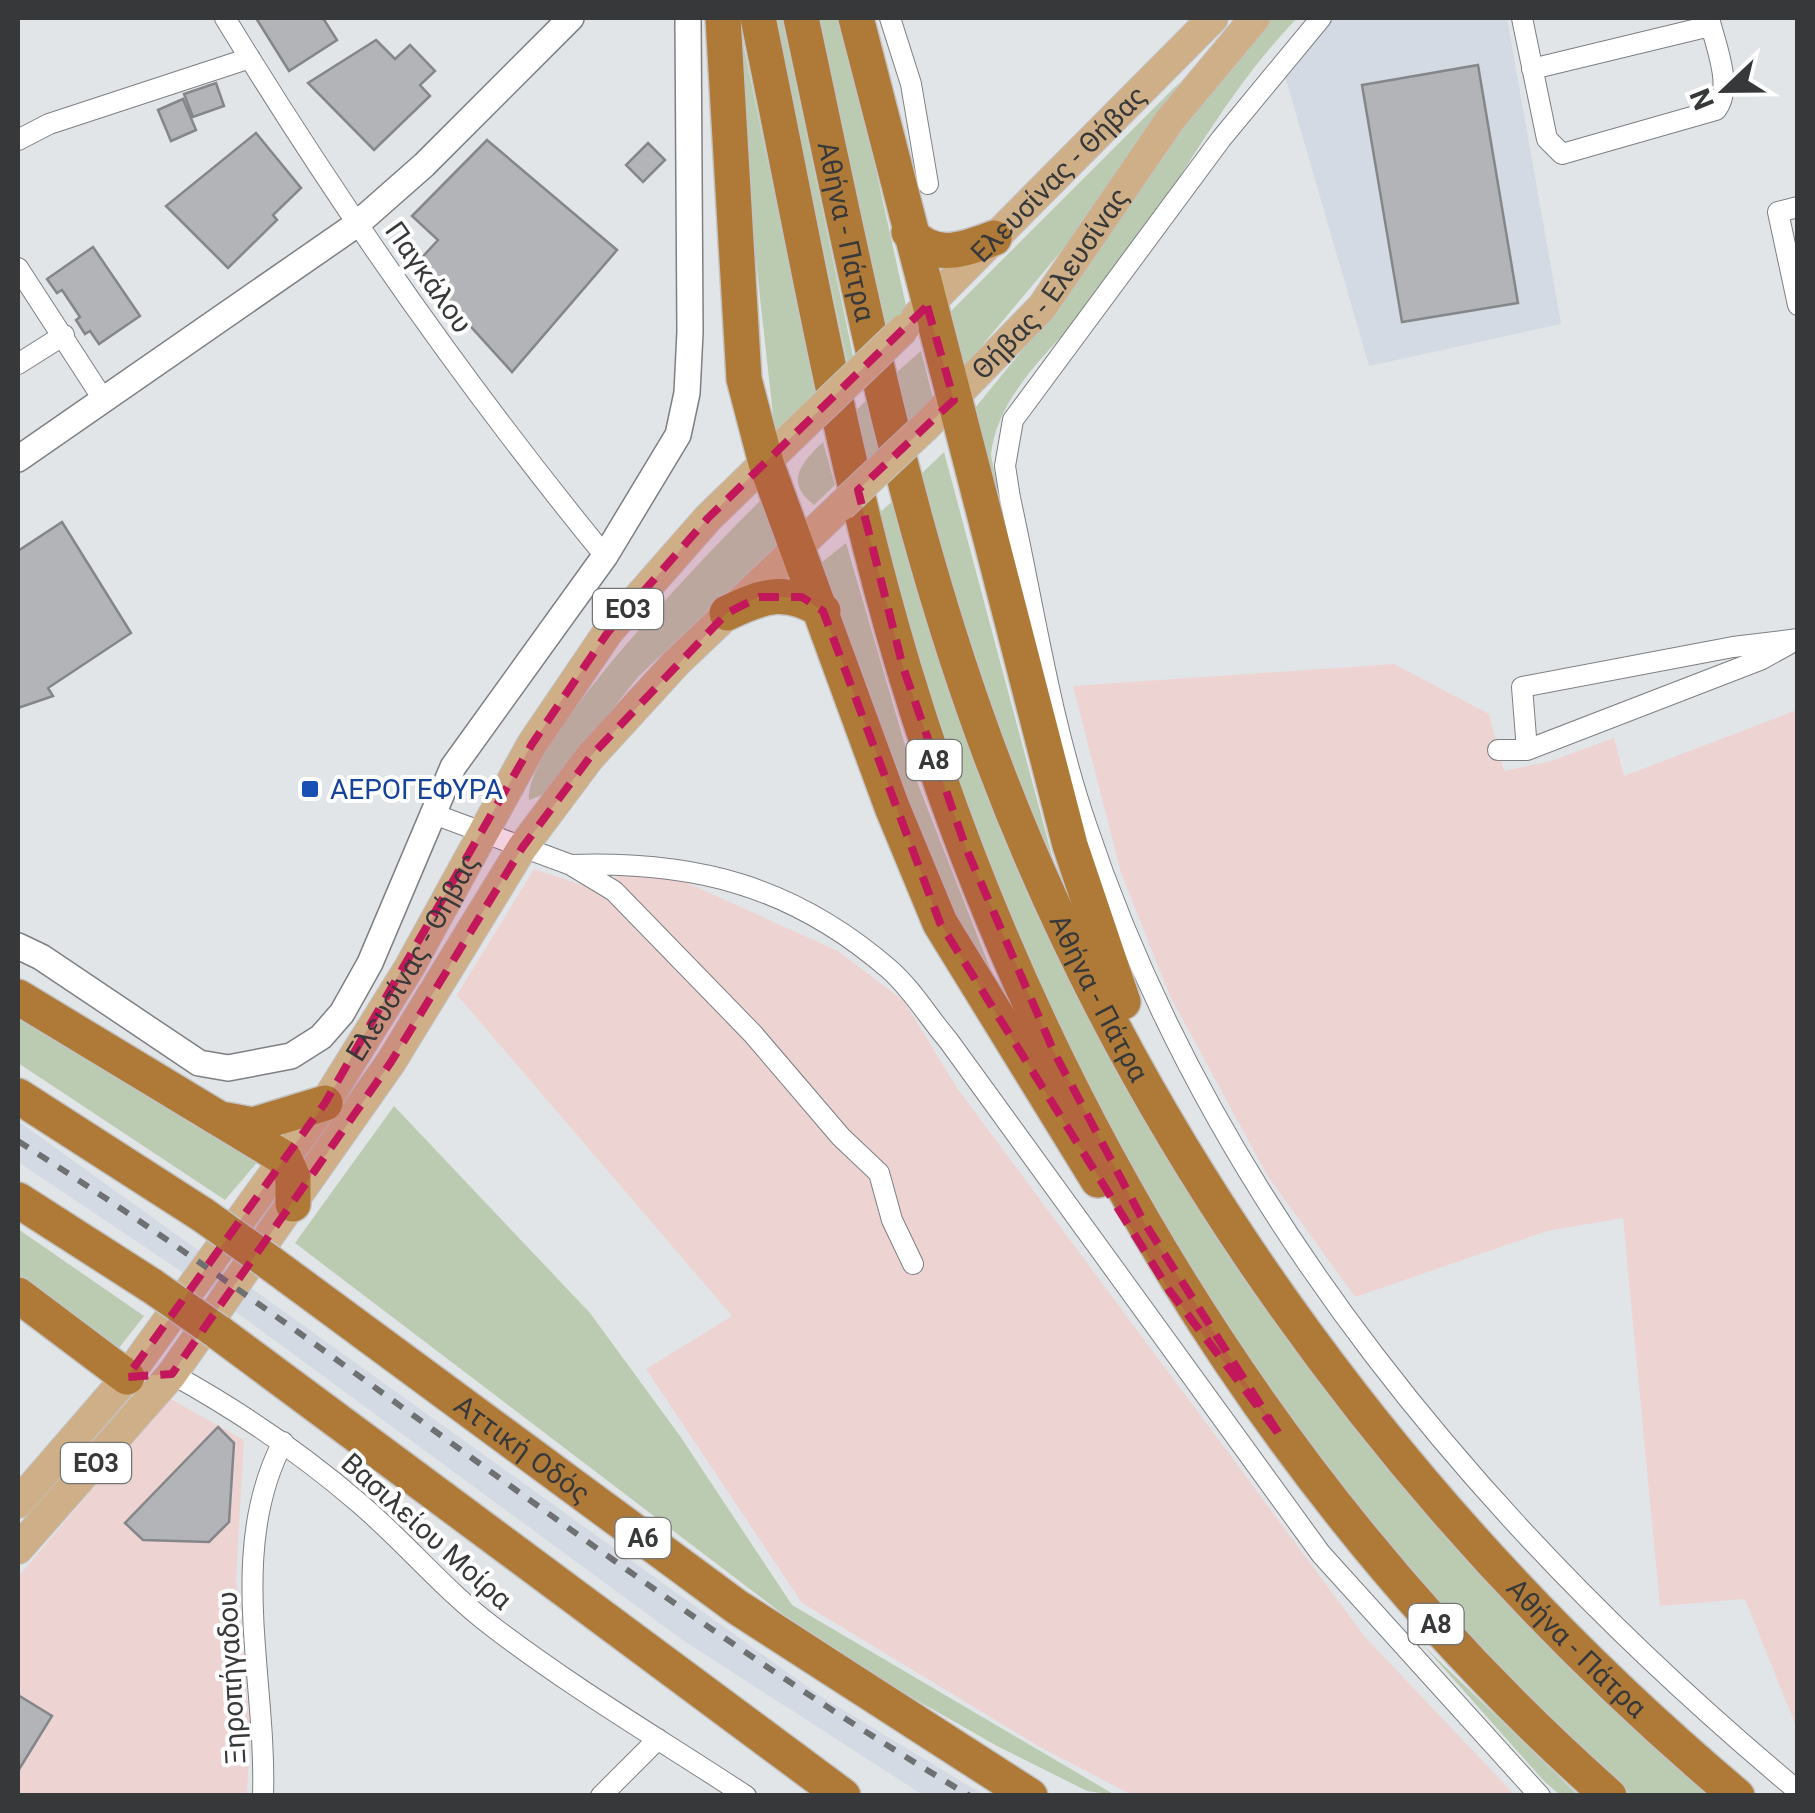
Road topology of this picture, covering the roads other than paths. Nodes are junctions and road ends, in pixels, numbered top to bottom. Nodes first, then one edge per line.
1 (225, 18) edge
2 (571, 18) edge
3 (688, 18) edge
4 (723, 18) edge
5 (758, 18) edge
6 (801, 18) edge
7 (856, 18) edge
8 (890, 18) edge
9 (1214, 18) edge
10 (1321, 18) edge
11 (1522, 18) edge
12 (1710, 22) edge
13 (1246, 28) edge
14 (250, 58) junction
15 (1532, 69) junction
16 (18, 140) edge
17 (928, 184) dead end
18 (1798, 207) edge
19 (358, 224) junction
20 (909, 232) junction
21 (994, 238) junction
22 (18, 268) edge
23 (1798, 305) edge
24 (915, 317) junction
25 (64, 335) junction
26 (18, 364) edge
27 (104, 399) junction
28 (954, 400) junction
29 (18, 459) edge
30 (766, 463) junction
31 (841, 506) joint
32 (798, 546) junction
33 (605, 556) junction
34 (822, 611) junction
35 (728, 613) junction
36 (1798, 639) edge
37 (1498, 750) dead end
38 (1527, 750) junction
39 (431, 814) junction
40 (482, 833) junction
41 (522, 848) junction
42 (570, 866) junction
43 (18, 946) edge
44 (18, 997) edge
45 (18, 1096) edge
46 (325, 1103) junction
47 (226, 1120) junction
48 (1167, 1120) junction
49 (284, 1158) junction
50 (18, 1200) edge
51 (292, 1204) junction
52 (913, 1264) dead end
53 (18, 1295) edge
54 (172, 1374) junction
55 (128, 1376) junction
56 (1282, 1436) junction
57 (283, 1442) junction
58 (18, 1503) edge
59 (18, 1549) edge
60 (658, 1739) junction
61 (1798, 1792) edge
62 (263, 1796) edge
63 (601, 1796) edge
64 (746, 1796) edge
65 (842, 1796) edge
66 (1030, 1796) edge
67 (1540, 1796) edge
68 (1609, 1796) edge
69 (1737, 1796) edge

1 - 14 street, Παγκάλου
2 - 19 street
3 - 33 street
4 - 30 highway
5 - 56 highway, Αθήνα - Πάτρα / Α8
6 - 48 highway, Αθήνα - Πάτρα / Α8
7 - 20 highway
8 - 17 street
9 - 21 main road, Ελευσίνας - Θήβας / ΕΟ3
10 - 61 street
11 - 15 street
12 - 15 street
12 - 15 street
13 - 28 main road, Θήβας - Ελευσίνας / ΕΟ3
14 - 16 street
14 - 19 street, Παγκάλου
18 - 23 street
19 - 27 street
19 - 33 street, Παγκάλου
20 - 21 highway
20 - 24 highway
21 - 24 main road, Ελευσίνας - Θήβας / ΕΟ3
22 - 25 street
24 - 28 highway
24 - 30 main road, Ελευσίνας - Θήβας / ΕΟ3, bridge
25 - 26 street
25 - 27 street
27 - 29 street
28 - 31 main road, Θήβας - Ελευσίνας / ΕΟ3, bridge
28 - 48 highway
30 - 32 highway
30 - 40 main road, Ελευσίνας - Θήβας / ΕΟ3
31 - 32 main road, Ελευσίνας - Θήβας / ΕΟ3
32 - 34 highway
32 - 35 main road, Ελευσίνας - Θήβας / ΕΟ3
33 - 39 street
34 - 35 highway
34 - 56 highway
35 - 41 main road, Ελευσίνας - Θήβας / ΕΟ3
36 - 38 street
36 - 38 street
37 - 38 street
39 - 40 street
39 - 43 street
40 - 41 street
40 - 46 main road, Ελευσίνας - Θήβας / ΕΟ3
41 - 42 street
41 - 51 main road, Ελευσίνας - Θήβας / ΕΟ3
42 - 52 street
42 - 67 street
44 - 47 highway
45 - 66 highway, Αττική Οδός / Α6, bridge
46 - 47 highway
46 - 49 main road, Ελευσίνας - Θήβας / ΕΟ3
47 - 49 highway
48 - 69 highway, Αθήνα - Πάτρα / Α8
49 - 51 highway
49 - 55 main road, Ελευσίνας - Θήβας / ΕΟ3
50 - 65 highway, bridge
51 - 54 main road, Ελευσίνας - Θήβας / ΕΟ3
53 - 55 highway
54 - 55 main road
54 - 57 street, Βασιλείου Μοίρα
54 - 59 main road, Ελευσίνας - Θήβας / ΕΟ3
55 - 58 main road, Ελευσίνας - Θήβας / ΕΟ3
56 - 68 highway, Αθήνα - Πάτρα / Α8
57 - 60 street, Βασιλείου Μοίρα
57 - 62 street, Ξηροπήγαδου
60 - 63 street
60 - 64 street, Βασιλείου Μοίρα

